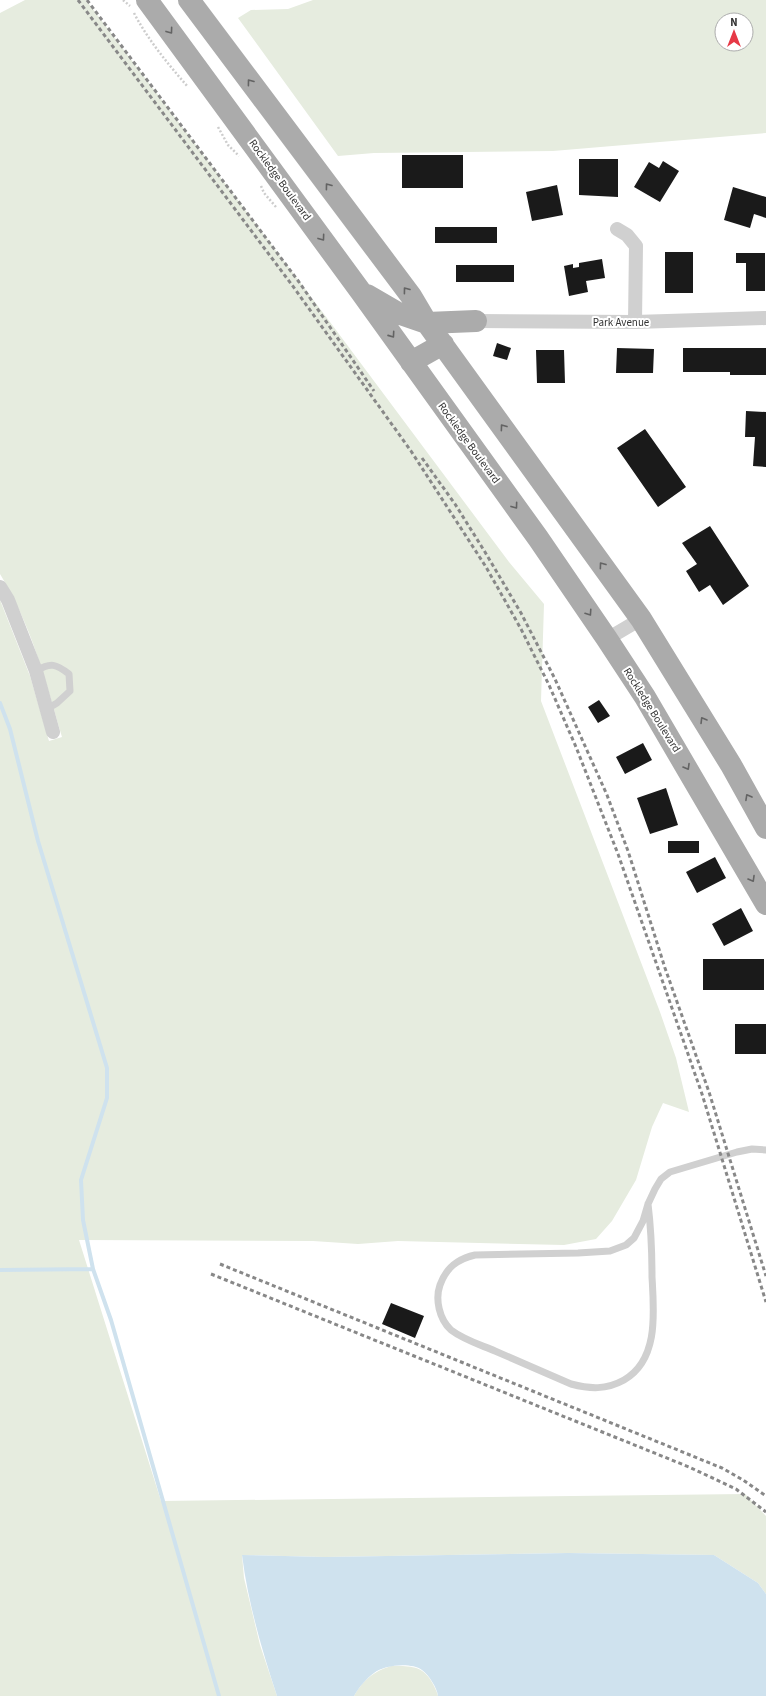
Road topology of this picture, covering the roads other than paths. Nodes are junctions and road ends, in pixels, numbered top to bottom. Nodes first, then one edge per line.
1 (147, 0) edge
2 (189, 0) edge
3 (617, 229) dead end
4 (361, 292) junction
5 (766, 318) edge
6 (476, 321) junction
7 (635, 322) junction
8 (427, 323) junction
9 (443, 344) junction
10 (411, 362) junction
11 (460, 369) junction
12 (0, 587) edge
13 (641, 619) junction
14 (607, 639) junction
15 (36, 671) junction
16 (47, 709) junction
17 (54, 732) dead end
18 (766, 828) edge
19 (765, 900) edge
20 (766, 1150) edge
21 (648, 1204) junction

1 -> 4 main road, Rockledge Boulevard
8 -> 2 main road
3 - 7 street
4 - 8 main road
4 -> 10 main road, Rockledge Boulevard
5 - 7 street, Park Avenue
6 - 7 street, Park Avenue
6 - 8 main road
6 - 11 main road
8 - 9 main road
9 - 10 main road
9 - 11 main road
10 -> 14 main road, Rockledge Boulevard
13 -> 11 main road
12 - 15 street
13 - 14 street
18 -> 13 main road
14 -> 19 main road, Rockledge Boulevard
15 - 16 street
15 - 16 lane
16 - 17 street
20 - 21 lane
21 - 21 lane

